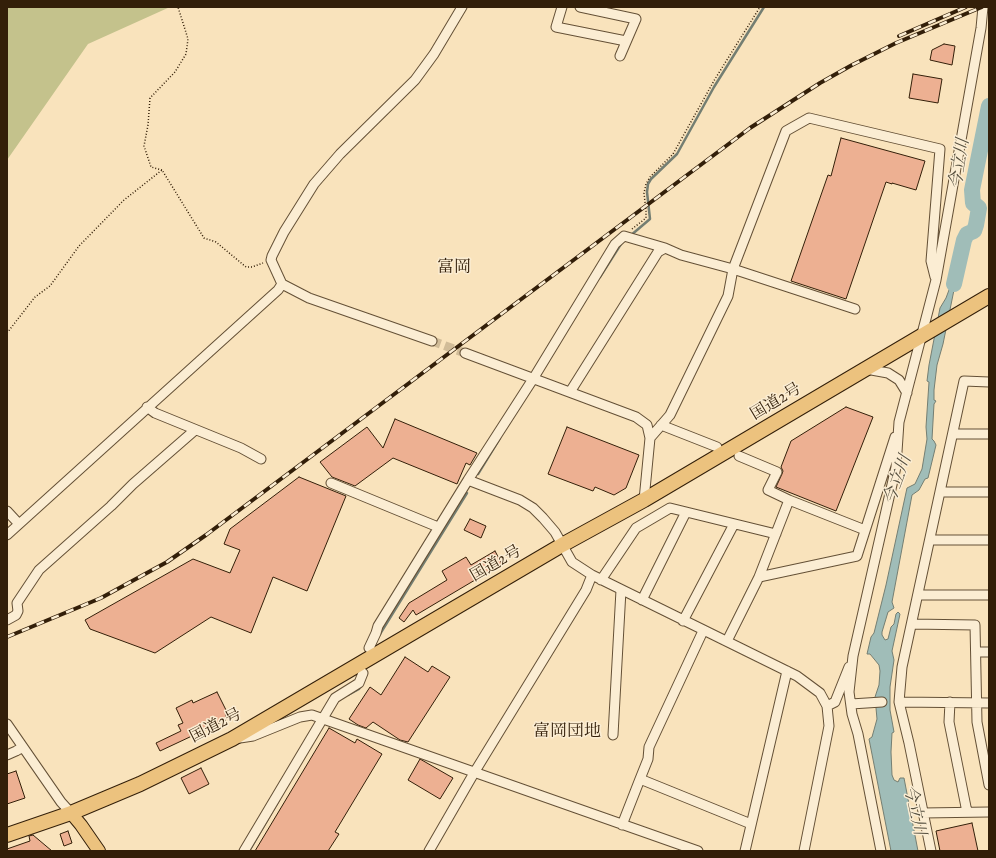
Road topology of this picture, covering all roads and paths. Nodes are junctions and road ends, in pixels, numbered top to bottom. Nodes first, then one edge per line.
1 (178, 7) edge
2 (462, 7) edge
3 (562, 7) edge
4 (580, 7) edge
5 (760, 7) edge
6 (983, 7) edge
7 (626, 41) junction
8 (620, 56) dead end
9 (162, 170) junction
10 (627, 237) junction
11 (665, 248) junction
12 (271, 260) junction
13 (733, 269) junction
14 (936, 280) junction
15 (282, 284) junction
16 (983, 299) edge
17 (855, 309) dead end
18 (7, 333) edge
19 (922, 335) junction
20 (432, 341) tunnel mouth
21 (465, 353) tunnel mouth
22 (866, 368) junction
23 (536, 380) junction
24 (989, 382) edge
25 (570, 392) junction
26 (907, 393) junction
27 (147, 407) junction
28 (900, 422) junction
29 (661, 425) junction
30 (195, 430) junction
31 (953, 434) junction
32 (989, 434) edge
33 (650, 438) junction
34 (717, 447) dead end
35 (739, 456) dead end
36 (261, 459) dead end
37 (468, 480) junction
38 (331, 483) dead end
39 (940, 492) junction
40 (989, 492) edge
41 (644, 500) junction
42 (789, 500) junction
43 (7, 511) edge
44 (686, 512) junction
45 (19, 524) junction
46 (734, 524) junction
47 (438, 527) junction
48 (865, 530) junction
49 (776, 534) junction
50 (7, 535) edge
51 (930, 540) junction
52 (989, 540) edge
53 (562, 545) junction
54 (592, 575) junction
55 (759, 577) junction
56 (601, 580) junction
57 (621, 590) junction
58 (918, 595) junction
59 (989, 595) edge
60 (642, 600) junction
61 (7, 620) edge
62 (683, 621) junction
63 (912, 624) junction
64 (703, 631) junction
65 (727, 641) junction
66 (369, 648) dead end
67 (976, 652) junction
68 (989, 652) edge
69 (853, 656) junction
70 (786, 671) junction
71 (363, 674) dead end
72 (882, 702) dead end
73 (899, 702) junction
74 (950, 702) junction
75 (854, 703) junction
76 (976, 703) junction
77 (989, 703) edge
78 (827, 706) junction
79 (325, 720) junction
80 (7, 724) edge
81 (613, 735) dead end
82 (232, 739) junction
83 (23, 747) junction
84 (7, 755) edge
85 (474, 773) junction
86 (640, 779) junction
87 (989, 785) edge
88 (967, 812) junction
89 (989, 812) edge
90 (71, 813) junction
91 (923, 813) junction
92 (751, 824) junction
93 (622, 825) junction
94 (7, 835) edge
95 (99, 851) edge
96 (244, 851) edge
97 (429, 851) edge
98 (698, 851) edge
99 (745, 851) edge
100 (804, 851) edge
101 (881, 851) edge
102 (931, 851) edge

1 - 9 path
2 - 12 street
3 - 7 street
4 - 7 street
5 - 10 path
6 - 14 street
7 - 8 street
9 - 12 path
9 - 18 path
10 - 11 street
10 - 23 street
11 - 13 street
11 - 25 street
12 - 15 street
13 - 14 street
13 - 17 street
13 - 29 street
14 - 19 street
15 - 20 street
15 - 27 street
16 - 19 highway, 国道2号
19 - 22 highway, 国道2号
19 - 26 street
21 - 23 street
22 - 26 street
22 - 41 highway, 国道2号
23 - 25 street
23 - 37 street
24 - 31 street
25 - 33 street
26 - 28 street
27 - 30 street
27 - 45 street
28 - 48 street
28 - 69 street
29 - 33 street
29 - 34 street
30 - 36 street
30 - 61 street
31 - 32 street
31 - 39 street
33 - 41 street
35 - 42 street
37 - 47 street
37 - 53 street
38 - 47 street
39 - 40 street
39 - 51 street
41 - 53 highway, 国道2号
42 - 48 street
42 - 49 street
43 - 45 street
44 - 46 street
44 - 56 street
44 - 60 street
45 - 50 street
46 - 49 street
46 - 62 street
47 - 66 street
48 - 55 street
49 - 55 street
51 - 52 street
51 - 58 street
53 - 54 street
53 - 82 highway, 国道2号
54 - 56 street
54 - 85 street
55 - 65 street
56 - 57 street
57 - 60 street
57 - 81 street
58 - 59 street
58 - 63 street
60 - 62 street
62 - 64 street
63 - 67 street
63 - 73 street
64 - 65 street
64 - 86 street
65 - 70 street
67 - 68 street
67 - 76 street
69 - 75 street
69 - 78 street
70 - 78 street
70 - 92 street
71 - 79 street
72 - 75 street
73 - 74 street
73 - 91 street
74 - 76 street
74 - 88 street
75 - 101 street
76 - 77 street
76 - 87 street
78 - 100 street
79 - 82 street
79 - 85 street
79 - 96 street
80 - 83 street
82 - 90 highway, 国道2号
83 - 84 street
83 - 90 street
85 - 93 street
85 - 97 street
86 - 92 street
86 - 93 street
88 - 89 street
88 - 91 street
90 - 94 highway, 国道2号
90 - 95 main road
91 - 102 street
92 - 99 street
93 - 98 street

